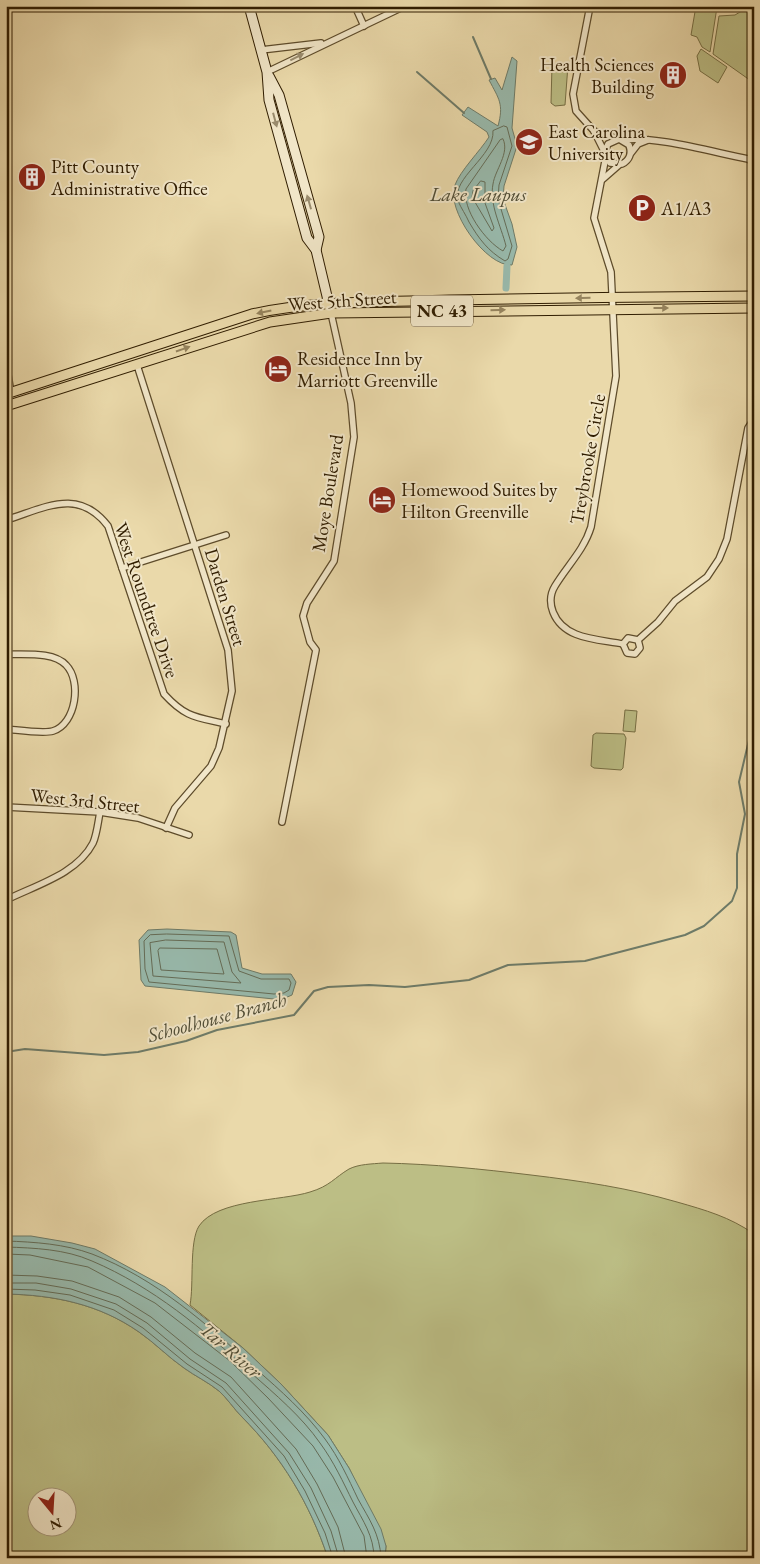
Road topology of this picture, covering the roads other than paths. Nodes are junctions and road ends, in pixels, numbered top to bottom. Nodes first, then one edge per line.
1 (249, 6) edge
2 (355, 6) edge
3 (405, 6) edge
4 (590, 6) edge
5 (364, 26) junction
6 (326, 43) junction
7 (261, 50) junction
8 (267, 72) junction
9 (594, 131) junction
10 (621, 140) junction
11 (648, 140) junction
12 (606, 153) junction
13 (631, 153) junction
14 (754, 163) edge
15 (619, 165) junction
16 (603, 179) junction
17 (754, 296) edge
18 (613, 297) junction
19 (329, 303) junction
20 (613, 308) junction
21 (754, 308) edge
22 (331, 313) junction
23 (122, 357) junction
24 (6, 363) edge
25 (137, 365) junction
26 (8, 395) edge
27 (39, 395) junction
28 (6, 406) edge
29 (754, 419) edge
30 (6, 520) edge
31 (226, 535) dead end
32 (194, 545) junction
33 (122, 568) junction
34 (638, 640) junction
35 (623, 644) junction
36 (6, 654) edge
37 (226, 724) junction
38 (6, 729) edge
39 (6, 807) edge
40 (100, 812) junction
41 (282, 822) dead end
42 (166, 828) junction
43 (189, 835) dead end
44 (6, 900) edge

1 - 7 street, Moye Boulevard
2 - 5 street
3 - 5 street
4 - 9 street
5 - 6 street
6 - 7 street
8 -> 6 street
7 - 8 street, Moye Boulevard
8 - 19 street, Moye Boulevard
9 - 10 street
9 - 12 street
10 - 11 street
10 - 12 street
10 - 13 street
11 - 13 street
11 - 14 street
12 - 15 street
12 - 16 street, Treybrooke Circle
13 - 15 street
15 - 16 street
16 - 18 street, Treybrooke Circle
17 - 18 main road, West 5th Street / NC 43
18 -> 19 main road, West 5th Street / NC 43
18 - 20 street, Treybrooke Circle
19 - 22 street, Moye Boulevard
19 -> 23 main road, West 5th Street / NC 43
20 -> 21 main road, West 5th Street / NC 43
22 -> 20 main road, West 5th Street / NC 43
20 - 35 street, Treybrooke Circle
25 -> 22 main road, West 5th Street / NC 43
22 - 41 street, Moye Boulevard
23 - 26 main road, West 5th Street / NC 43
23 - 27 main road
24 - 26 street
25 - 27 main road, West 5th Street / NC 43
25 - 32 street, Darden Street
27 - 28 main road, West 5th Street / NC 43
29 - 34 street, Treybrooke Circle
30 - 33 street, West Roundtree Drive
31 - 32 street
32 - 33 street
32 - 37 street, Darden Street
33 - 37 street, West Roundtree Drive
34 - 35 street, Treybrooke Circle
34 - 35 street, Treybrooke Circle
36 - 38 street
37 - 42 street, Darden Street
39 - 40 street, West 3rd Street
40 - 42 street, West 3rd Street
40 - 44 street
42 - 43 street, West 3rd Street

